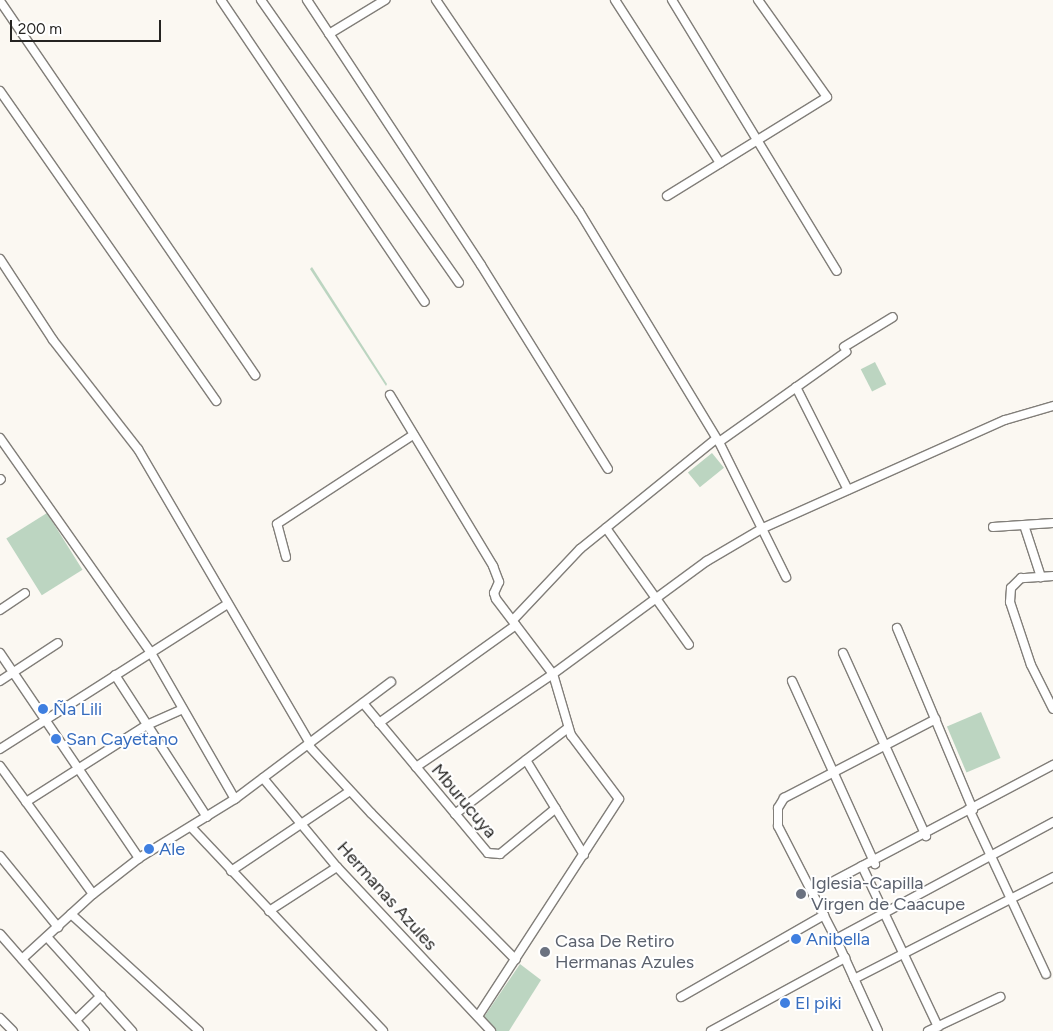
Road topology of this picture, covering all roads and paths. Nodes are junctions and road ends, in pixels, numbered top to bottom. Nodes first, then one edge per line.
1 (221, 0) edge
2 (261, 0) edge
3 (307, 0) edge
4 (384, 0) edge
5 (436, 0) edge
6 (615, 0) edge
7 (672, 0) edge
8 (758, 0) edge
9 (0, 1) edge
10 (329, 34) junction
11 (0, 92) edge
12 (758, 140) junction
13 (720, 163) junction
14 (667, 196) dead end
15 (0, 259) edge
16 (3, 268) edge
17 (837, 271) dead end
18 (459, 283) dead end
19 (425, 302) dead end
20 (893, 317) dead end
21 (255, 375) dead end
22 (796, 388) junction
23 (390, 394) dead end
24 (216, 401) dead end
25 (1053, 406) edge
26 (413, 435) junction
27 (0, 438) edge
28 (717, 441) junction
29 (608, 469) dead end
30 (848, 490) junction
31 (1053, 523) edge
32 (1024, 525) junction
33 (993, 527) dead end
34 (606, 528) junction
35 (763, 528) junction
36 (286, 557) dead end
37 (1041, 576) junction
38 (1053, 576) edge
39 (786, 577) dead end
40 (25, 593) dead end
41 (656, 599) junction
42 (228, 604) junction
43 (0, 610) edge
44 (514, 623) junction
45 (897, 628) dead end
46 (58, 643) dead end
47 (689, 645) dead end
48 (0, 653) edge
49 (151, 653) junction
50 (843, 653) dead end
51 (13, 672) junction
52 (553, 674) junction
53 (115, 675) junction
54 (0, 681) edge
55 (792, 681) dead end
56 (391, 682) dead end
57 (363, 703) junction
58 (183, 709) junction
59 (1053, 709) edge
60 (936, 718) junction
61 (46, 720) junction
62 (379, 723) junction
63 (147, 725) junction
64 (568, 728) junction
65 (309, 744) junction
66 (885, 745) junction
67 (0, 749) edge
68 (526, 760) junction
69 (1053, 765) edge
70 (0, 766) edge
71 (416, 767) junction
72 (79, 769) junction
73 (1053, 770) edge
74 (835, 772) junction
75 (263, 778) junction
76 (350, 791) junction
77 (235, 799) junction
78 (26, 802) junction
79 (556, 808) junction
80 (971, 810) junction
81 (455, 814) junction
82 (207, 817) junction
83 (1053, 822) edge
84 (303, 825) junction
85 (190, 827) junction
86 (926, 835) junction
87 (584, 854) junction
88 (0, 856) edge
89 (991, 856) junction
90 (139, 858) junction
91 (869, 863) junction
92 (337, 867) junction
93 (231, 871) junction
94 (1053, 878) edge
95 (813, 892) junction
96 (93, 894) junction
97 (1011, 899) junction
98 (269, 911) junction
99 (884, 913) junction
100 (71, 914) junction
101 (824, 915) junction
102 (58, 927) junction
103 (0, 934) edge
104 (47, 937) junction
105 (836, 939) junction
106 (903, 955) junction
107 (845, 958) junction
108 (22, 959) junction
109 (516, 960) junction
110 (1046, 974) dead end
111 (854, 979) junction
112 (101, 996) junction
113 (681, 997) dead end
114 (1000, 997) dead end
115 (478, 1016) junction
116 (0, 1018) edge
117 (76, 1020) junction
118 (938, 1027) junction
119 (84, 1030) edge
120 (13, 1031) edge
121 (132, 1031) edge
122 (200, 1031) edge
123 (383, 1031) edge
124 (491, 1031) edge
125 (710, 1031) edge
126 (878, 1031) edge
127 (928, 1031) edge

1 - 19 street
2 - 18 street
3 - 10 street
4 - 10 street
5 - 28 street
6 - 13 street
7 - 12 street
8 - 12 street
9 - 21 street
10 - 29 street
11 - 24 street
12 - 13 street
12 - 17 street
13 - 14 street
15 - 16 street
16 - 42 street
20 - 22 street
22 - 28 street
22 - 30 street
23 - 26 street
25 - 30 street
26 - 36 street
26 - 44 street
27 - 49 street
28 - 34 street
28 - 35 street
30 - 35 street
31 - 32 street
32 - 33 street
32 - 37 street
34 - 41 street
34 - 44 street
35 - 39 street
35 - 41 street
37 - 38 street
37 - 59 street
40 - 43 street
41 - 47 street
41 - 52 street
42 - 49 street
42 - 65 street
44 - 52 street
44 - 62 street
45 - 60 street
46 - 51 street
48 - 51 street
49 - 53 street
49 - 58 street
50 - 66 street
51 - 54 street
51 - 61 street
52 - 64 street
52 - 71 street
53 - 61 street
53 - 63 street
55 - 74 street
56 - 57 street
57 - 62 street, Mburucuya
57 - 65 street
58 - 63 street
58 - 77 street
60 - 66 street
60 - 80 street
61 - 67 street
61 - 72 street
62 - 71 street, Mburucuya
63 - 72 street
63 - 82 street
64 - 68 street
64 - 87 street
65 - 75 street
65 - 76 street
66 - 74 street
66 - 86 street
68 - 79 street
68 - 81 street
69 - 80 street
70 - 78 street
71 - 81 street, Mburucuya
72 - 78 street
72 - 90 street
73 - 80 street
74 - 91 street
74 - 95 street
75 - 77 street
75 - 84 street, Hermanas Azules
76 - 84 street
76 - 109 street
77 - 82 street
78 - 96 street
79 - 81 street, Mburucuya
79 - 87 street
80 - 86 street
80 - 89 street
82 - 85 street
83 - 89 street
84 - 92 street, Hermanas Azules
84 - 93 street
85 - 90 street
85 - 93 street
86 - 91 street
87 - 109 street
88 - 102 street
89 - 97 street
89 - 99 street
90 - 96 street
91 - 95 street
91 - 99 street
92 - 98 street
92 - 115 street, Hermanas Azules
93 - 98 street
94 - 97 street
95 - 101 street
96 - 100 street
97 - 106 street
97 - 110 street
98 - 123 street
99 - 105 street
99 - 106 street
100 - 102 street
100 - 122 street
101 - 105 street
101 - 113 street
102 - 104 street
103 - 108 street
104 - 108 street
104 - 112 street
105 - 107 street
106 - 111 street
106 - 118 street
107 - 111 street
107 - 125 street
108 - 117 street
109 - 115 street
111 - 126 street
112 - 117 street
112 - 121 street
114 - 118 street
115 - 124 street, Hermanas Azules
116 - 120 street
117 - 119 street
118 - 127 street

